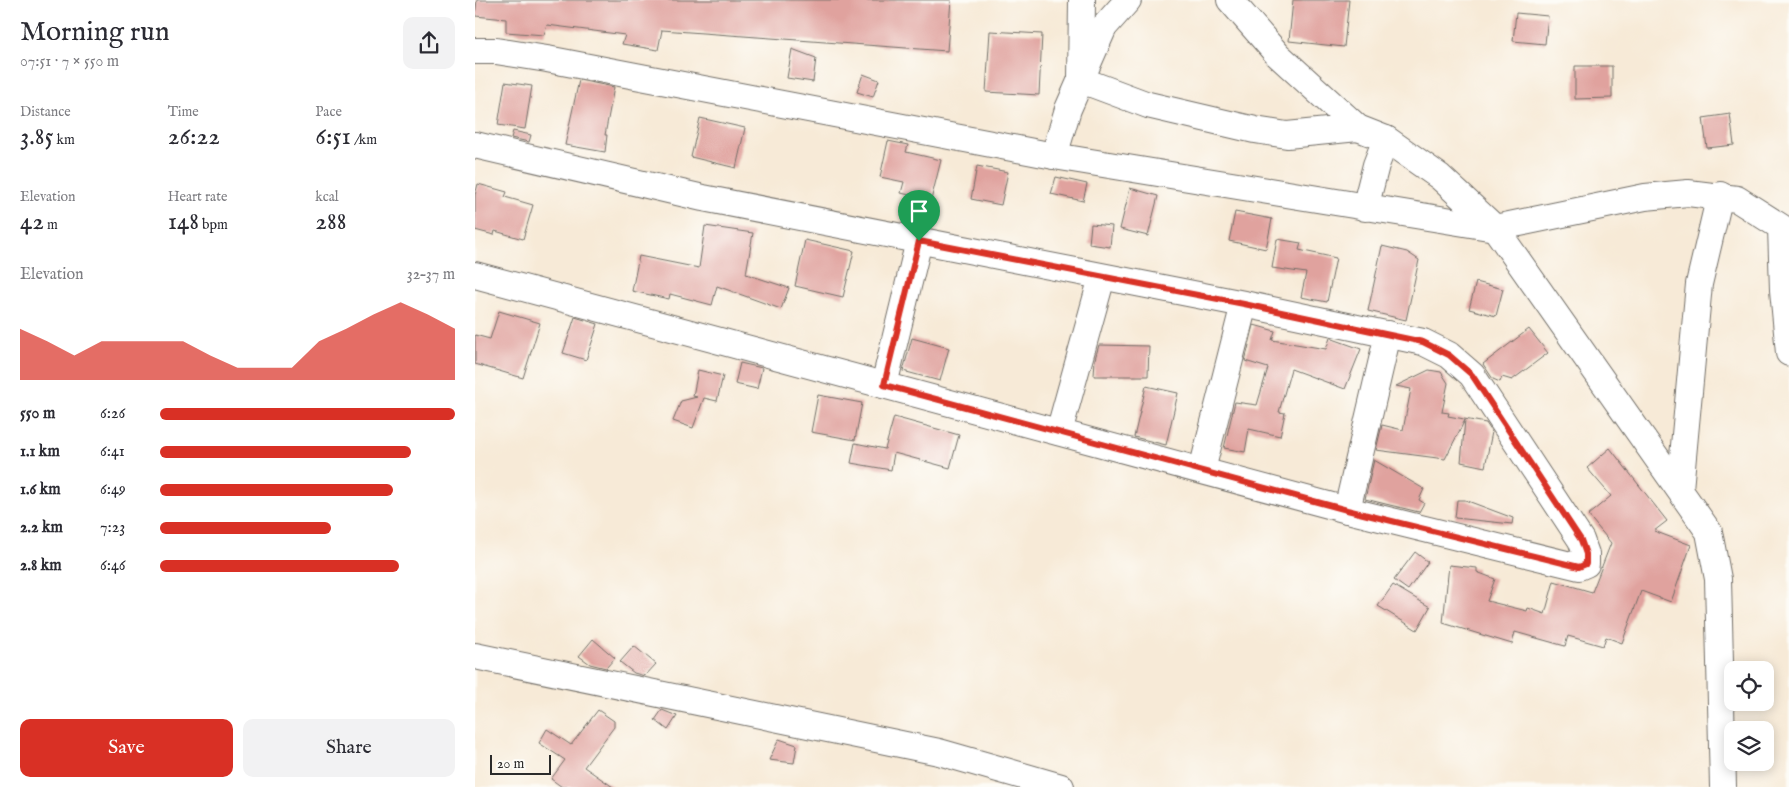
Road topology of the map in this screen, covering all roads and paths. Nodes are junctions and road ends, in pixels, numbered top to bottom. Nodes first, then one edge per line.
1 (1082, 0) edge
2 (1128, 0) edge
3 (1230, 0) edge
4 (475, 51) edge
5 (1081, 80) junction
6 (1359, 128) junction
7 (1386, 139) junction
8 (475, 145) edge
9 (1054, 156) junction
10 (1720, 195) junction
11 (1365, 208) junction
12 (1495, 228) junction
13 (1785, 229) edge
14 (919, 241) junction
15 (475, 275) edge
16 (1102, 276) junction
17 (1244, 304) junction
18 (1388, 334) junction
19 (1789, 353) edge
20 (884, 385) junction
21 (1059, 432) junction
22 (1202, 470) junction
23 (1680, 489) junction
24 (1347, 510) junction
25 (475, 656) edge
26 (1061, 787) edge
27 (1723, 787) edge

1 - 5 street
2 - 5 street
3 - 6 street
4 - 9 street
5 - 6 street
5 - 9 street
6 - 7 street
7 - 11 street
7 - 12 street
8 - 14 street
9 - 11 street
10 - 12 street
10 - 13 street
10 - 23 street
11 - 12 street
12 - 23 street
13 - 19 street
14 - 16 street
14 - 20 street
15 - 20 street
16 - 17 street
16 - 21 street
17 - 18 street
17 - 22 street
18 - 24 street
18 - 24 street
20 - 21 street
21 - 22 street
22 - 24 street
23 - 27 street
25 - 26 street

